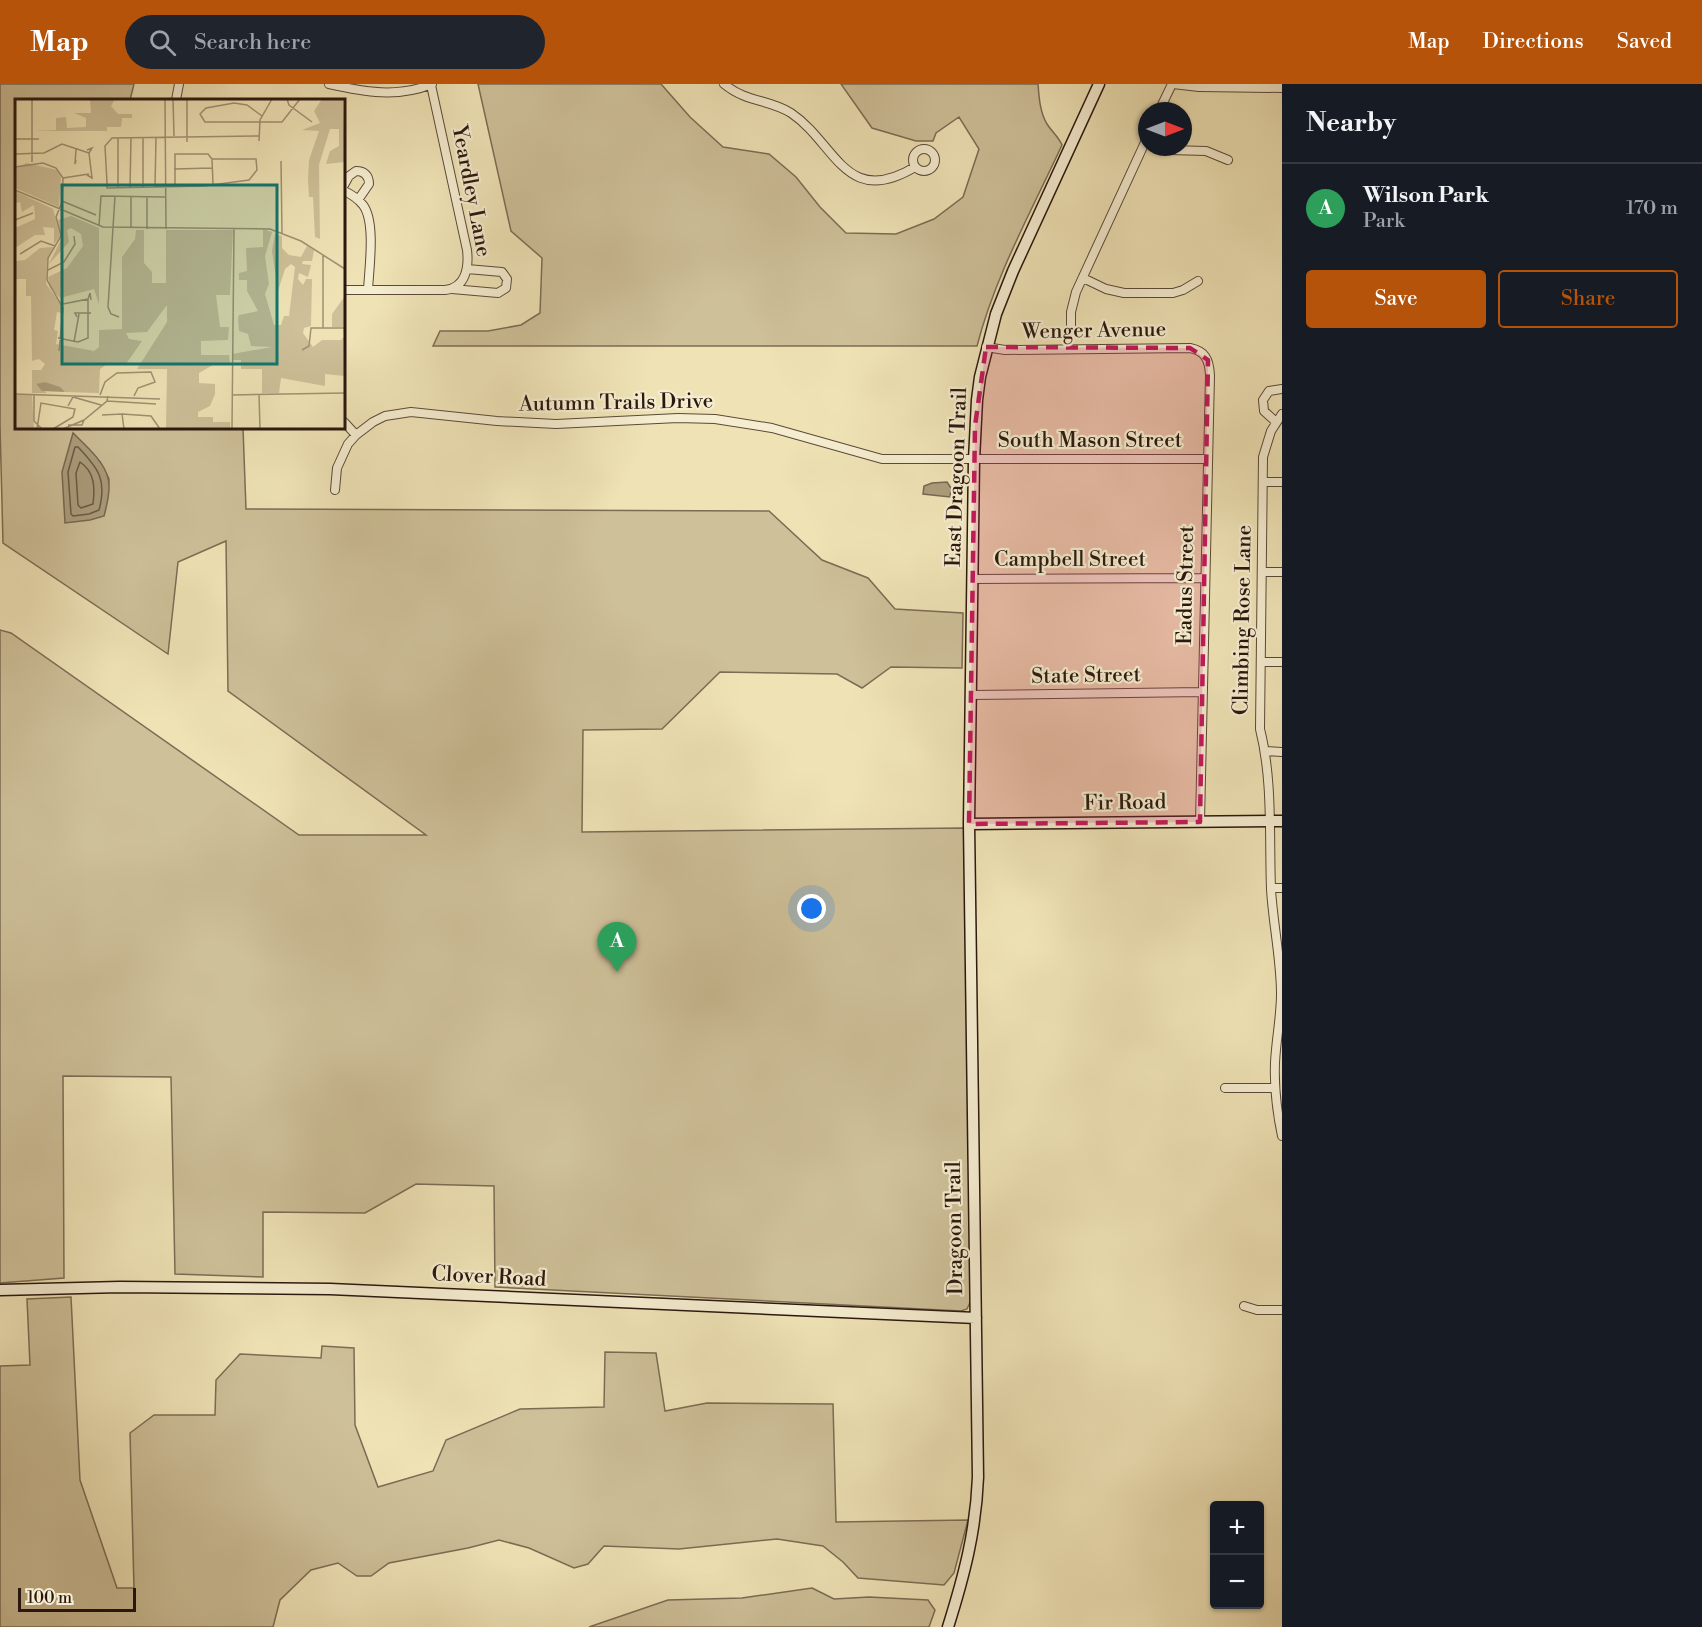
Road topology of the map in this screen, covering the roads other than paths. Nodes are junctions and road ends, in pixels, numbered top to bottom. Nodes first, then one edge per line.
1 (179, 84) edge
2 (329, 84) edge
3 (432, 84) edge
4 (724, 84) edge
5 (1099, 84) edge
6 (1172, 84) edge
7 (1282, 88) edge
8 (176, 99) edge
9 (1164, 102) edge
10 (1192, 151) edge
11 (1139, 156) edge
12 (1228, 160) dead end
13 (915, 167) dead end
14 (345, 184) edge
15 (345, 192) edge
16 (358, 200) junction
17 (467, 269) junction
18 (1083, 278) junction
19 (1198, 281) dead end
20 (452, 289) junction
21 (345, 290) edge
22 (368, 290) junction
23 (1071, 328) dead end
24 (986, 347) junction
25 (1202, 352) joint
26 (1282, 389) edge
27 (1282, 414) edge
28 (1276, 422) junction
29 (345, 423) edge
30 (356, 435) junction
31 (1207, 459) junction
32 (974, 460) junction
33 (1263, 482) junction
34 (1282, 482) edge
35 (335, 490) dead end
36 (1262, 572) junction
37 (1282, 572) edge
38 (1204, 578) junction
39 (972, 579) junction
40 (1260, 662) junction
41 (1282, 662) edge
42 (1202, 692) junction
43 (970, 694) junction
44 (1266, 752) junction
45 (1282, 752) edge
46 (1269, 821) junction
47 (1282, 821) edge
48 (1200, 822) junction
49 (969, 824) junction
50 (1271, 888) junction
51 (1282, 888) edge
52 (1225, 1088) dead end
53 (1275, 1088) junction
54 (1282, 1136) edge
55 (0, 1290) edge
56 (1244, 1306) dead end
57 (1282, 1310) edge
58 (976, 1318) junction
59 (948, 1627) edge

1 - 8 street
2 - 3 street
3 - 17 street, Yeardley Lane
4 - 13 street
5 - 24 street, East Dragoon Trail
6 - 7 street
6 - 9 street
10 - 12 street
11 - 18 street
14 - 16 street
15 - 16 street
16 - 22 street
17 - 20 street
17 - 20 street, Yeardley Lane
18 - 19 street
18 - 23 street
20 - 22 street
21 - 22 street
24 - 25 street, Wenger Avenue
24 - 32 street, East Dragoon Trail
25 - 31 street, Eadus Street
26 - 28 street
27 - 28 street, Climbing Rose Lane
28 - 33 street, Climbing Rose Lane
29 - 30 street
30 - 32 street, Autumn Trails Drive
30 - 35 street, Autumn Trails Drive
31 - 32 street, South Mason Street
31 - 38 street, Eadus Street
32 - 39 street, East Dragoon Trail
33 - 34 street
33 - 36 street, Climbing Rose Lane
36 - 37 street
36 - 40 street, Climbing Rose Lane
38 - 39 street, Campbell Street
38 - 42 street, Eadus Street
39 - 43 street, East Dragoon Trail
40 - 41 street
40 - 44 street, Climbing Rose Lane
42 - 43 street, State Street
42 - 48 street, Eadus Street
43 - 49 street, East Dragoon Trail
44 - 45 street
44 - 46 street, Climbing Rose Lane
46 - 47 street, Fir Road
46 - 48 street, Fir Road
46 - 50 street, Climbing Rose Lane
48 - 49 street, Fir Road
49 - 58 street, Dragoon Trail
50 - 51 street
50 - 53 street, Climbing Rose Lane
52 - 53 street
53 - 54 street, Climbing Rose Lane
55 - 58 street, Clover Road
56 - 57 street
58 - 59 street, Dragoon Trail

